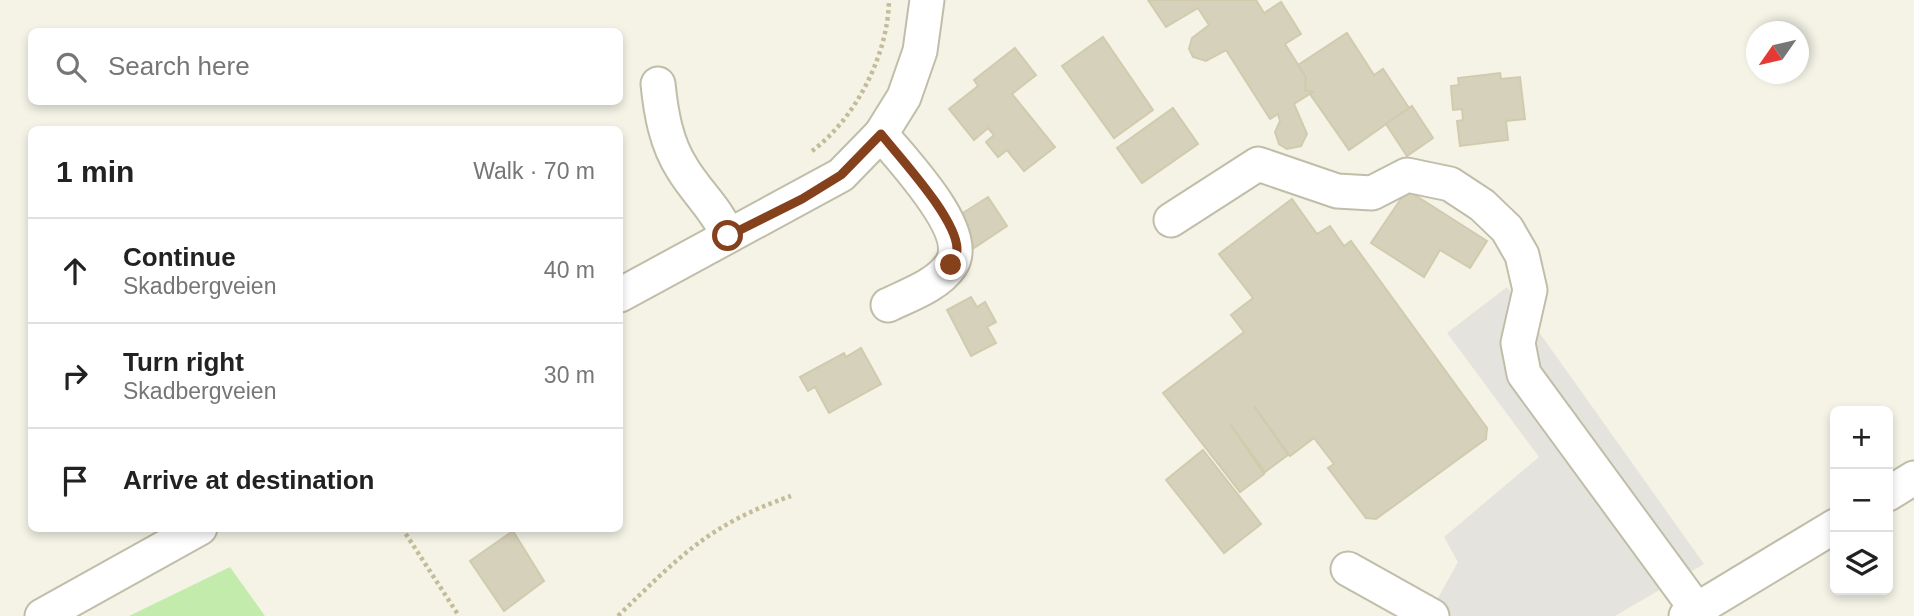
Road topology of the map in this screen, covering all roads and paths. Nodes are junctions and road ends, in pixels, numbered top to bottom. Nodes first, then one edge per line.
1 (889, 0) edge
2 (927, 0) edge
3 (658, 84) dead end
4 (881, 134) junction
5 (811, 152) dead end
6 (1171, 220) dead end
7 (728, 236) junction
8 (623, 293) edge
9 (888, 305) dead end
10 (1914, 478) edge
11 (1893, 491) edge
12 (791, 496) dead end
13 (1830, 529) edge
14 (193, 532) edge
15 (405, 532) edge
16 (1348, 569) dead end
17 (1691, 613) edge
18 (42, 616) edge
19 (459, 616) edge
20 (618, 616) edge
21 (1432, 616) edge

1 - 5 path
2 - 4 street
3 - 7 street
4 - 7 street
4 - 9 street
6 - 17 street
7 - 8 street
10 - 11 street
12 - 20 path
13 - 17 street
14 - 18 street
15 - 19 path
16 - 21 street

